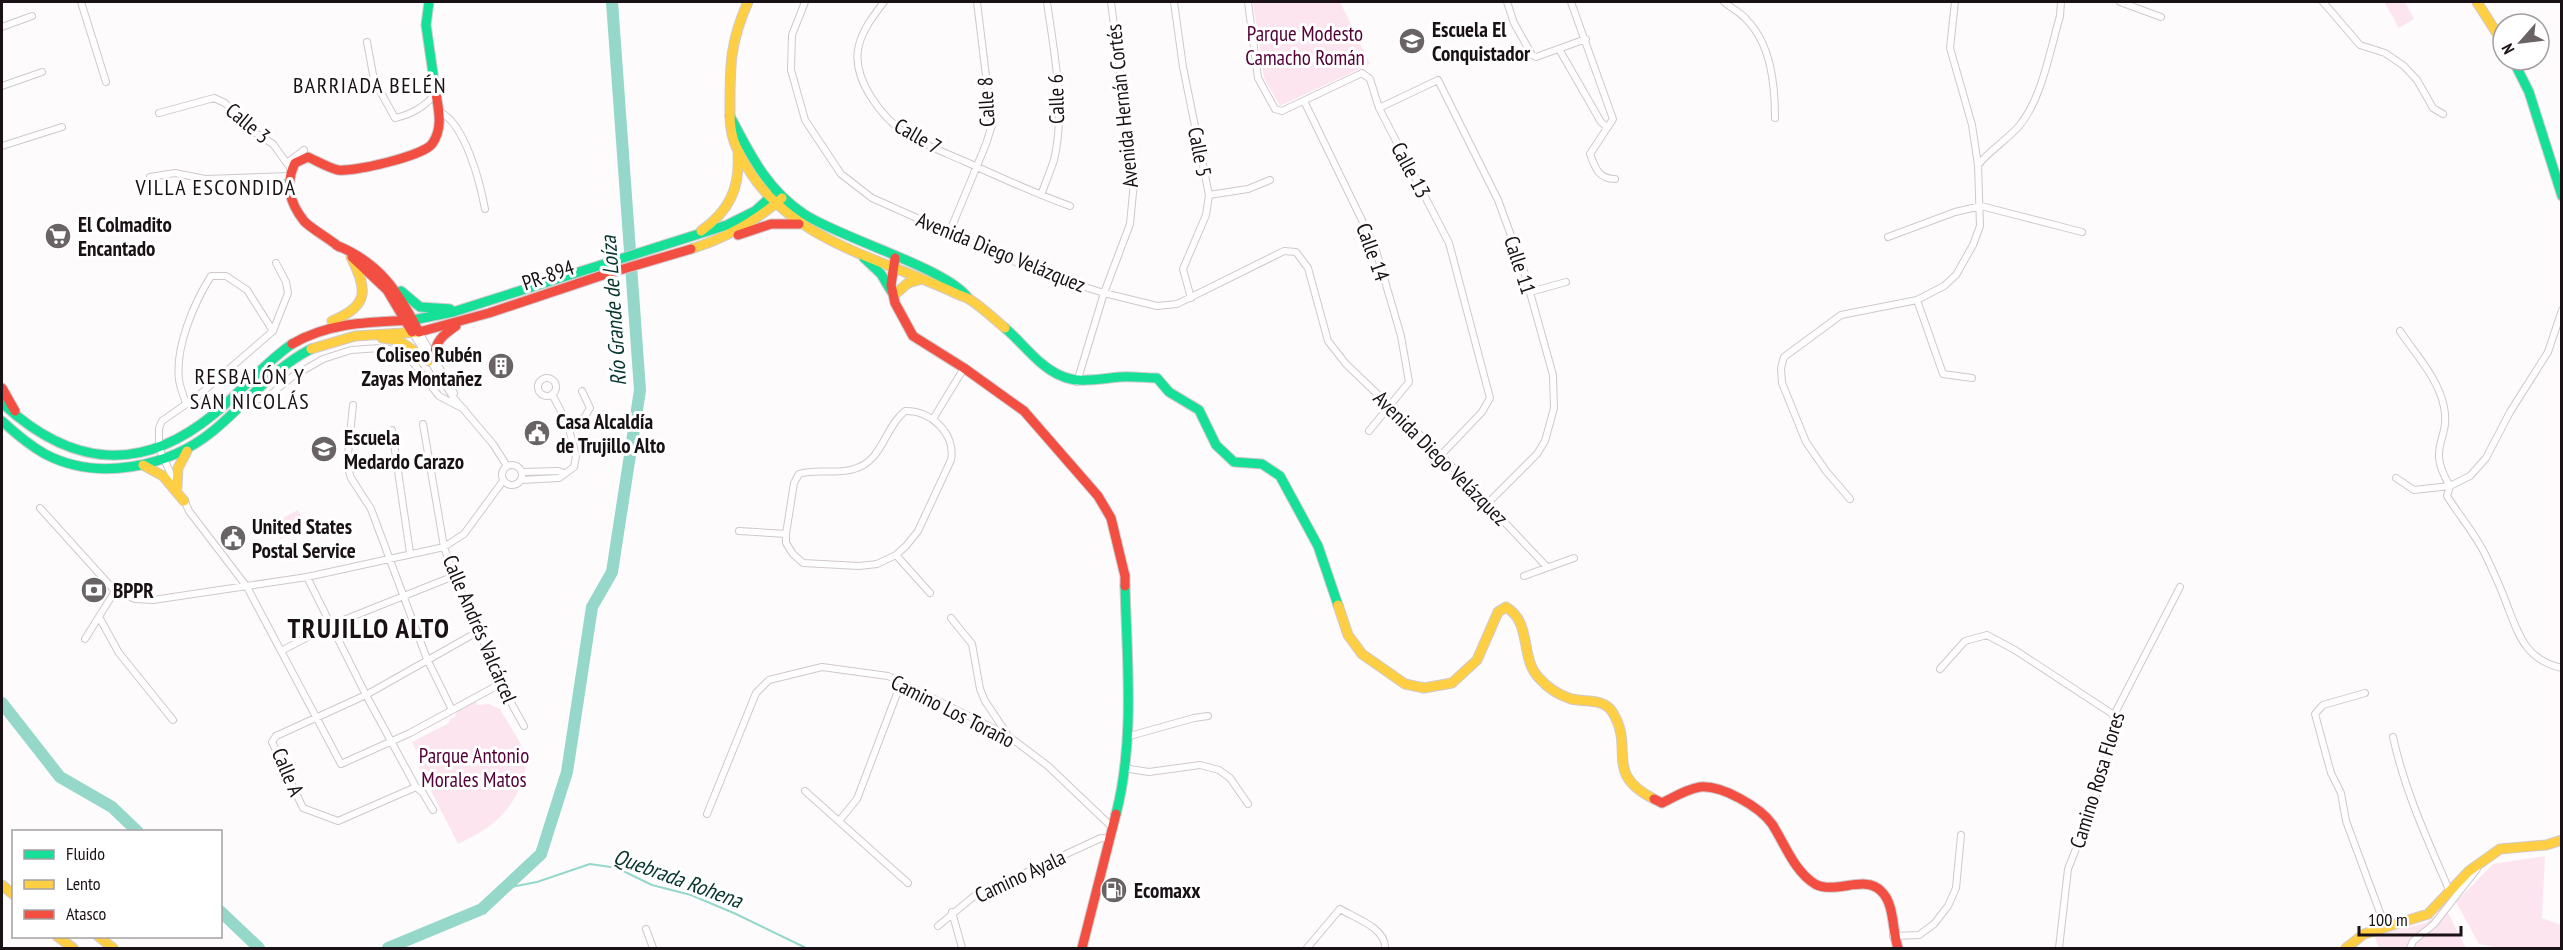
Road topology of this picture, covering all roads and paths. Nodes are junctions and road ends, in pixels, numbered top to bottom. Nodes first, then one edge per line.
1 (81, 2) edge
2 (429, 2) edge
3 (747, 2) edge
4 (805, 2) edge
5 (884, 2) edge
6 (976, 2) edge
7 (1047, 2) edge
8 (1111, 2) edge
9 (1174, 2) edge
10 (1248, 2) edge
11 (1507, 2) edge
12 (1571, 2) edge
13 (1724, 2) edge
14 (1955, 2) edge
15 (2061, 2) edge
16 (2120, 2) edge
17 (2323, 2) edge
18 (2477, 2) edge
19 (32, 16) dead end
20 (2161, 17) dead end
21 (2491, 24) edge
22 (2, 27) edge
23 (1586, 39) junction
24 (368, 42) dead end
25 (1559, 49) junction
26 (42, 72) dead end
27 (2518, 72) edge
28 (106, 82) dead end
29 (2, 86) edge
30 (437, 90) junction
31 (1304, 101) junction
32 (1379, 108) junction
33 (440, 112) junction
34 (159, 113) dead end
35 (2444, 114) dead end
36 (730, 116) junction
37 (1775, 118) dead end
38 (62, 127) dead end
39 (1607, 127) junction
40 (2, 146) edge
41 (736, 146) junction
42 (304, 150) dead end
43 (1978, 165) junction
44 (976, 167) junction
45 (289, 170) junction
46 (150, 177) dead end
47 (1615, 179) dead end
48 (1270, 180) dead end
49 (1041, 195) junction
50 (1209, 195) junction
51 (2562, 196) edge
52 (775, 199) junction
53 (1070, 206) dead end
54 (1981, 206) junction
55 (485, 209) dead end
56 (799, 224) junction
57 (950, 231) junction
58 (2082, 231) dead end
59 (697, 234) junction
60 (724, 237) junction
61 (1888, 237) dead end
62 (336, 244) junction
63 (858, 252) junction
64 (351, 257) junction
65 (894, 262) junction
66 (276, 263) dead end
67 (923, 278) junction
68 (1566, 282) dead end
69 (394, 286) junction
70 (1530, 292) junction
71 (1104, 293) junction
72 (894, 295) junction
73 (968, 298) junction
74 (1191, 298) junction
75 (1917, 300) junction
76 (461, 309) junction
77 (2562, 310) edge
78 (409, 320) junction
79 (463, 322) junction
80 (2400, 331) dead end
81 (273, 332) junction
82 (415, 332) junction
83 (363, 334) junction
84 (305, 337) junction
85 (431, 360) junction
86 (964, 368) junction
87 (1972, 378) dead end
88 (1077, 382) junction
89 (2, 388) edge
90 (582, 391) dead end
91 (552, 394) dead end
92 (2, 403) edge
93 (186, 403) junction
94 (353, 405) dead end
95 (242, 406) junction
96 (1391, 406) junction
97 (464, 409) junction
98 (933, 419) junction
99 (2, 421) edge
100 (22, 424) junction
101 (423, 424) dead end
102 (568, 425) junction
103 (2, 426) edge
104 (1370, 431) dead end
105 (393, 434) dead end
106 (14, 436) junction
107 (159, 448) junction
108 (189, 448) junction
109 (1441, 455) junction
110 (163, 460) junction
111 (141, 464) junction
112 (507, 466) junction
113 (522, 472) junction
114 (564, 474) junction
115 (2396, 478) dead end
116 (521, 480) junction
117 (503, 481) junction
118 (2450, 486) junction
119 (177, 487) junction
120 (1850, 499) dead end
121 (184, 501) junction
122 (1487, 504) junction
123 (40, 508) dead end
124 (739, 531) dead end
125 (786, 534) junction
126 (444, 547) junction
127 (410, 553) junction
128 (896, 555) junction
129 (1574, 558) dead end
130 (388, 559) junction
131 (1546, 566) junction
132 (454, 576) junction
133 (1524, 576) dead end
134 (307, 577) junction
135 (247, 587) junction
136 (2180, 588) dead end
137 (115, 591) junction
138 (930, 593) dead end
139 (403, 597) junction
140 (99, 617) junction
141 (951, 618) dead end
142 (331, 625) junction
143 (479, 631) junction
144 (85, 639) dead end
145 (280, 651) junction
146 (427, 659) junction
147 (2562, 668) edge
148 (1940, 669) dead end
149 (502, 683) junction
150 (901, 683) junction
151 (2365, 693) dead end
152 (366, 695) junction
153 (452, 710) junction
154 (2114, 715) junction
155 (1208, 716) dead end
156 (316, 718) junction
157 (173, 720) dead end
158 (525, 726) dead end
159 (1008, 735) junction
160 (1126, 737) junction
161 (2393, 737) dead end
162 (392, 742) junction
163 (1123, 768) junction
164 (416, 787) junction
165 (805, 792) dead end
166 (1248, 804) dead end
167 (433, 810) dead end
168 (707, 814) dead end
169 (839, 821) junction
170 (1112, 827) junction
171 (1961, 835) dead end
172 (1108, 839) junction
173 (2562, 840) edge
174 (2485, 860) junction
175 (908, 883) dead end
176 (2450, 892) junction
177 (952, 912) junction
178 (938, 926) dead end
179 (2385, 926) junction
180 (646, 929) dead end
181 (1892, 936) junction
182 (60, 938) edge
183 (100, 938) edge
184 (73, 948) edge
185 (112, 948) edge
186 (653, 948) edge
187 (962, 948) edge
188 (1082, 948) edge
189 (1307, 948) edge
190 (1385, 948) edge
191 (1898, 948) edge
192 (2059, 948) edge
193 (2346, 948) edge
194 (2410, 948) edge

1 - 28 street
2 - 30 street
3 - 36 street
4 - 57 street, Avenida Diego Velázquez
5 - 44 street, Calle 7
6 - 44 street, Calle 8
7 - 49 street, Calle 6
8 - 71 street, Avenida Hernán Cortés
9 - 50 street, Calle 5
10 - 31 street, Calle 13
11 - 25 street
12 - 23 street
13 - 37 street
14 - 43 street
15 - 43 street
16 - 20 street
17 - 35 street
18 - 21 street
19 - 22 street
23 - 25 street
23 - 39 street
24 - 30 street
25 - 39 street
26 - 29 street
27 - 51 street
30 - 33 street
31 - 32 street, Calle 13
31 - 96 street, Calle 14
32 - 70 street, Calle 11
32 - 109 street, Calle 13
33 - 45 street
33 - 55 street
34 - 45 street, Calle 3
36 - 41 street
36 - 52 street
38 - 40 street
39 - 47 street
41 - 52 street
41 - 59 street
42 - 45 street
43 - 54 street
44 - 49 street, Calle 7
44 - 57 street, Calle 8
45 - 46 street
45 - 62 street
48 - 50 street
49 - 53 street, Calle 7
50 - 74 street, Calle 5
52 - 56 street
52 - 59 street, PR-894 / PR-894
52 - 60 street, PR-894 / PR-894
52 - 65 street
54 - 58 street
54 - 61 street
54 - 75 street
56 - 60 street
56 - 63 street
57 - 71 street, Avenida Diego Velázquez
59 - 76 street, PR-894 / PR-894
60 - 79 street, PR-894 / PR-894
62 - 64 street
62 - 69 street
63 - 65 street
63 - 72 street
64 - 78 street
64 - 84 street
65 - 67 street
65 - 72 street
65 - 73 street
66 - 81 street
67 - 72 street
67 - 73 street
68 - 70 street
69 - 76 street
69 - 78 street
70 - 122 street, Calle 11
71 - 74 street, Avenida Diego Velázquez
71 - 88 street, Avenida Hernán Cortés
72 - 86 street
73 - 88 street
74 - 96 street, Avenida Diego Velázquez
75 - 87 street
75 - 120 street
76 - 78 street, PR-894 / PR-894
77 - 118 street
78 - 82 street
78 - 84 street, PR-894
79 - 82 street, PR-894 / PR-894
79 - 85 street
80 - 118 street
81 - 93 street
81 - 93 street
82 - 83 street, PR-894
82 - 85 street
83 - 85 street
83 - 95 street
84 - 107 street
85 - 97 street
86 - 98 street
86 - 160 street
88 - 181 street
89 - 100 street
90 - 102 street
91 - 102 street
92 - 100 street
93 - 107 street
94 - 130 street
95 - 97 street
95 - 108 street
96 - 104 street, Calle 14
96 - 109 street, Avenida Diego Velázquez
97 - 112 street
98 - 125 street
98 - 128 street
99 - 106 street
100 - 107 street
101 - 126 street, Calle Andrés Valcárcel
102 - 114 street
103 - 106 street
105 - 127 street
106 - 111 street
107 - 110 street
108 - 110 street
108 - 119 street
109 - 122 street, Avenida Diego Velázquez
110 - 111 street
110 - 119 street
111 - 121 street
112 - 113 street
112 - 117 street
113 - 114 street
113 - 116 street
114 - 116 street
115 - 118 street
116 - 117 street
117 - 126 street
118 - 147 street
119 - 121 street
121 - 135 street
122 - 131 street, Avenida Diego Velázquez
123 - 137 street
124 - 125 street
125 - 128 street
126 - 127 street
126 - 132 street, Calle Andrés Valcárcel
127 - 130 street
128 - 138 street
129 - 131 street
130 - 134 street
130 - 139 street
131 - 133 street
132 - 139 street
132 - 143 street, Calle Andrés Valcárcel
134 - 135 street
134 - 142 street
135 - 137 street
135 - 145 street
136 - 154 street, Camino Rosa Flores
137 - 140 street
139 - 142 street
139 - 146 street
140 - 144 street
140 - 157 street
141 - 159 street
142 - 145 street
142 - 152 street
143 - 146 street
143 - 149 street, Calle Andrés Valcárcel
145 - 156 street
146 - 152 street
146 - 153 street
148 - 154 street
149 - 153 street
149 - 158 street, Calle Andrés Valcárcel
150 - 159 street, Camino Los Toraño
150 - 168 street, Camino Los Toraño
150 - 169 street
151 - 179 street
152 - 156 street
152 - 162 street
153 - 162 street
154 - 192 street, Camino Rosa Flores
155 - 160 street
156 - 162 street
156 - 164 street, Calle A
159 - 170 street, Camino Los Toraño
160 - 163 street
161 - 176 street
162 - 164 street
163 - 166 street
163 - 170 street
164 - 167 street
165 - 169 street
169 - 175 street
170 - 172 street
171 - 181 street
172 - 177 street, Camino Ayala
172 - 188 street
173 - 174 street
174 - 176 street
174 - 194 street
176 - 179 street
177 - 178 street, Camino Ayala
177 - 187 street
179 - 193 street
180 - 186 street
181 - 191 street
182 - 184 street
183 - 185 street
189 - 190 street

